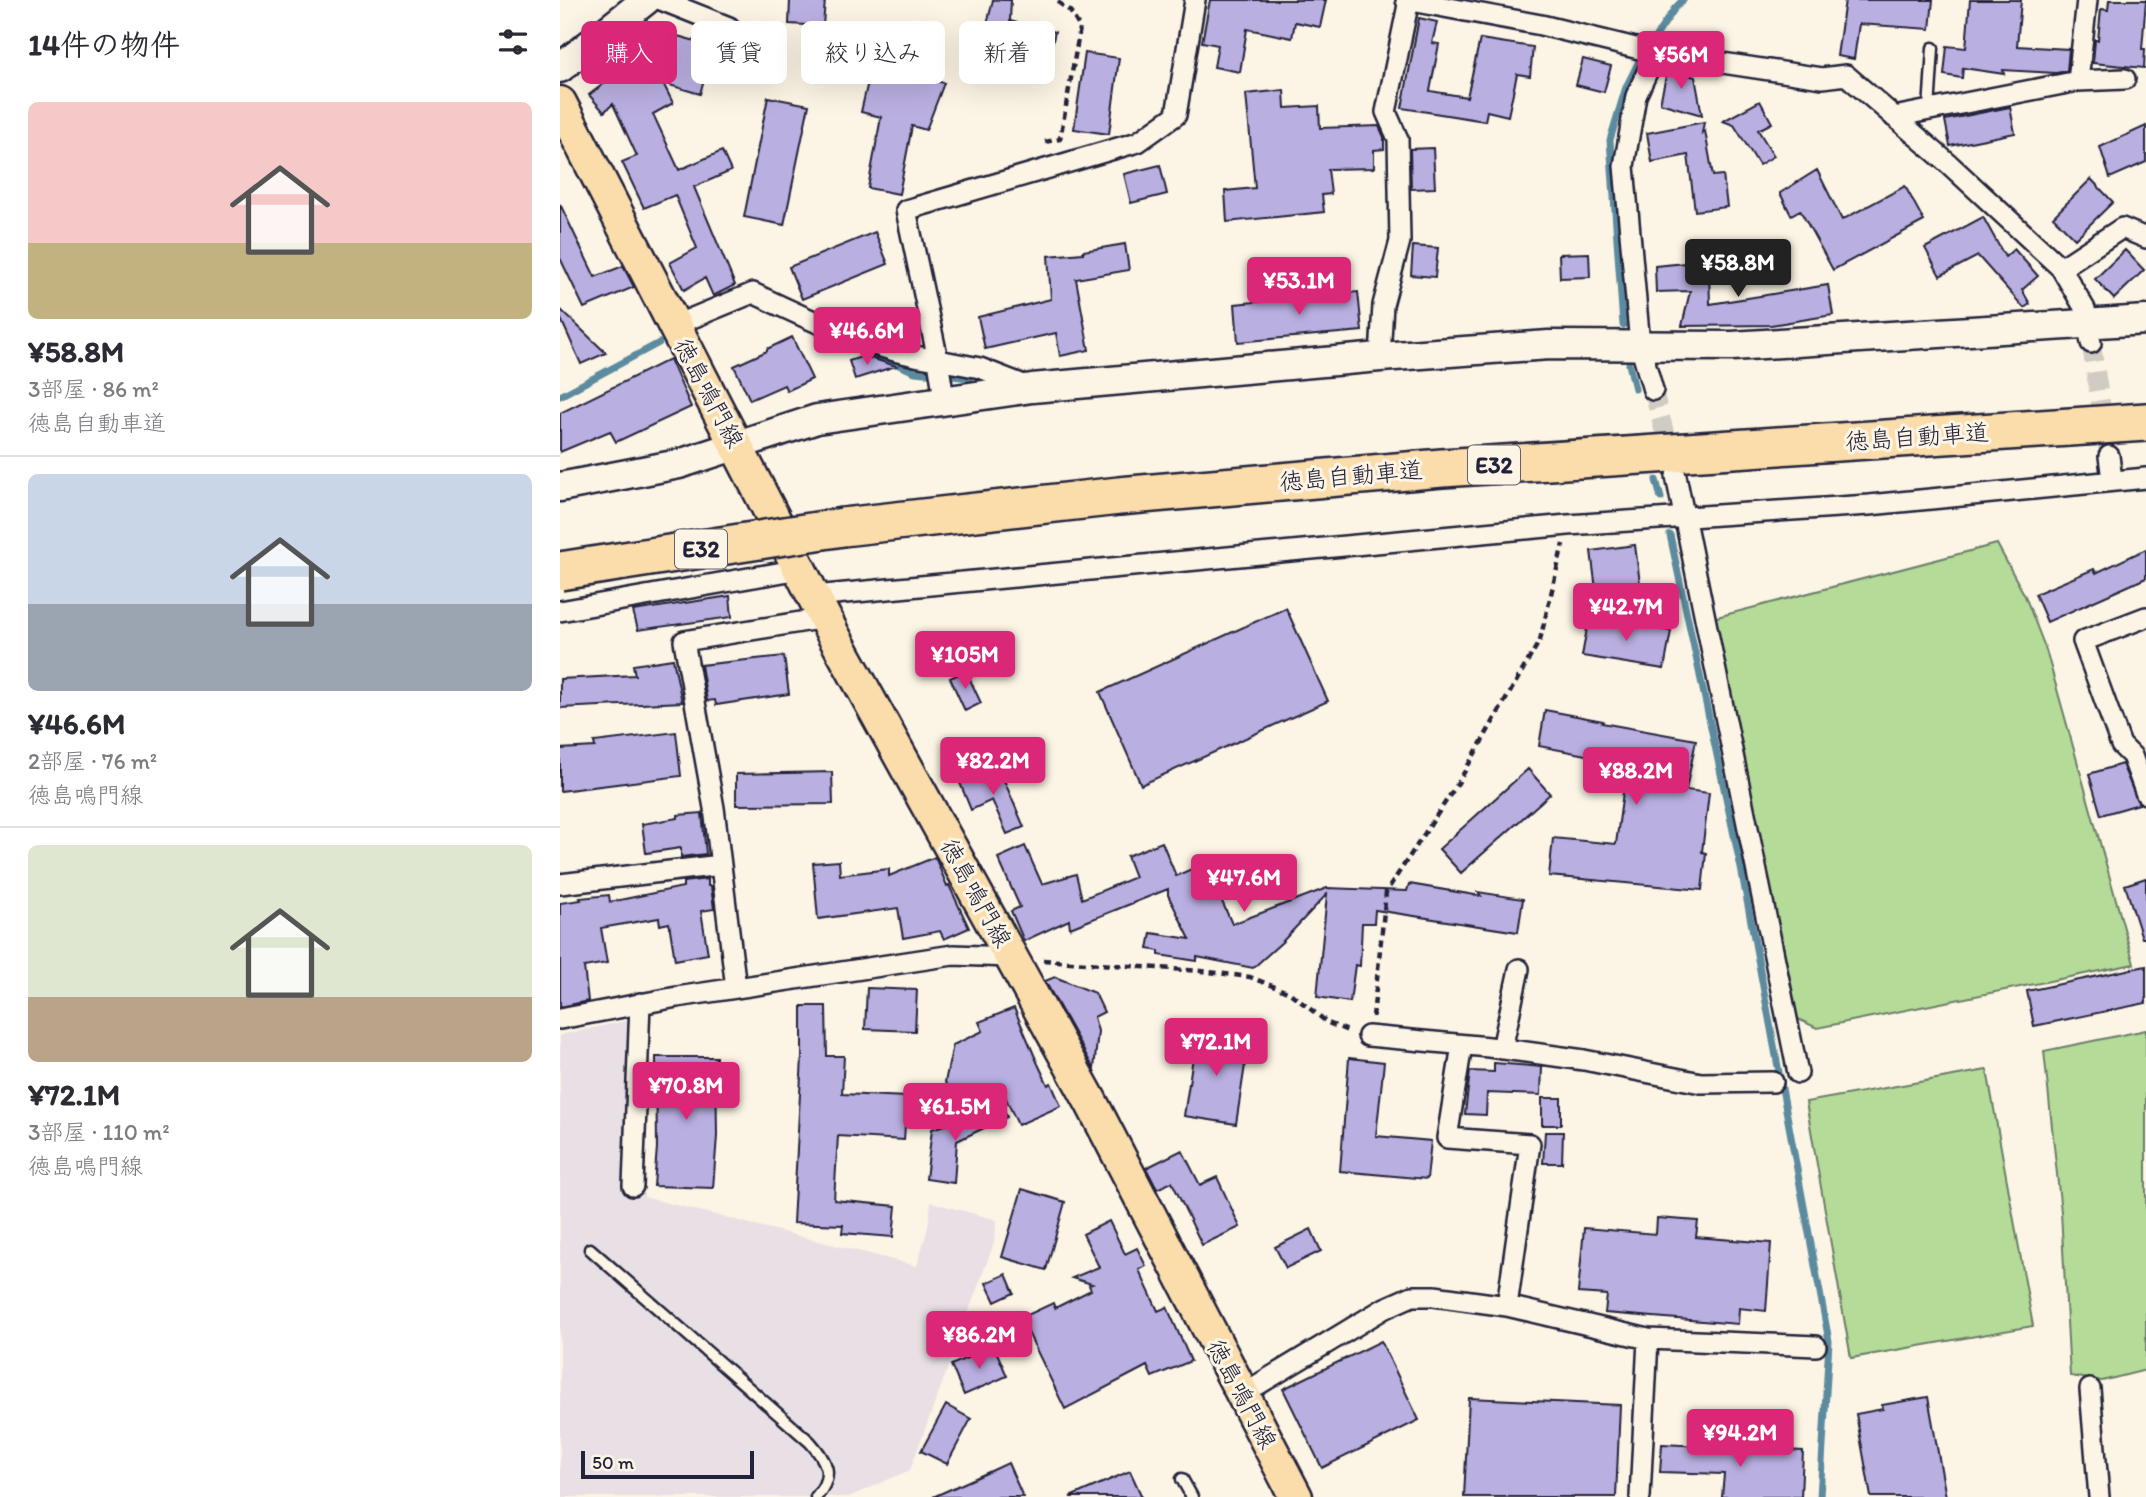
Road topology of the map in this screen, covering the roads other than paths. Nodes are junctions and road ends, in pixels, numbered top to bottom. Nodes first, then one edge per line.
1 (646, 0) edge
2 (661, 0) edge
3 (1195, 0) edge
4 (1408, 0) edge
5 (2087, 0) edge
6 (714, 21) edge
7 (1933, 48) dead end
8 (1648, 51) junction
9 (560, 68) edge
10 (2125, 79) dead end
11 (2078, 81) junction
12 (560, 103) edge
13 (1929, 110) junction
14 (1894, 117) junction
15 (2146, 238) edge
16 (2061, 268) junction
17 (2146, 320) edge
18 (673, 326) junction
19 (2089, 333) junction
20 (1640, 345) junction
21 (1380, 357) junction
22 (941, 377) junction
23 (1032, 388) junction
24 (1653, 390) tunnel mouth
25 (2146, 422) edge
26 (737, 447) junction
27 (2109, 456) tunnel mouth
28 (1676, 476) tunnel mouth
29 (2146, 478) edge
30 (2112, 480) junction
31 (560, 487) edge
32 (1684, 517) junction
33 (800, 569) junction
34 (560, 571) edge
35 (820, 607) junction
36 (560, 611) edge
37 (2146, 617) edge
38 (2146, 794) edge
39 (721, 865) junction
40 (560, 884) edge
41 (1011, 957) junction
42 (1519, 969) dead end
43 (736, 988) junction
44 (640, 1003) junction
45 (560, 1019) edge
46 (1368, 1036) road end
47 (1462, 1045) junction
48 (1502, 1049) junction
49 (1798, 1073) dead end
50 (1773, 1082) dead end
51 (633, 1186) dead end
52 (590, 1249) dead end
53 (1507, 1306) junction
54 (1648, 1339) junction
55 (1816, 1346) dead end
56 (2090, 1389) dead end
57 (1241, 1395) junction
58 (1182, 1479) dead end
59 (816, 1497) edge
60 (1192, 1497) edge
61 (1296, 1497) edge
62 (1640, 1497) edge
63 (2099, 1497) edge

1 - 9 street
2 - 6 street
3 - 22 street
4 - 8 street
4 - 21 street
5 - 11 street
7 - 13 lane
8 - 14 street
8 - 20 street
10 - 11 street
11 - 13 street
12 - 18 main road, 徳島鳴門線
13 - 14 street
14 - 16 street
15 - 16 street
16 - 19 street
17 - 19 street
18 - 22 street
18 - 26 main road, 徳島鳴門線
19 - 20 street
20 - 21 street
20 - 24 street
21 - 23 street
22 - 23 street
22 - 23 street
22 - 26 street
25 - 34 highway, 徳島自動車道 / E32, bridge
26 - 31 street
26 - 33 main road, 徳島鳴門線
27 - 30 street
28 - 32 street
29 - 30 street
30 - 32 street
32 - 35 street
32 - 49 street
33 - 35 main road, 徳島鳴門線
33 - 36 street
35 - 39 street
35 - 41 main road, 徳島鳴門線
37 - 38 street
39 - 40 street
39 - 43 street
41 - 43 street
41 - 57 main road, 徳島鳴門線
42 - 48 street
43 - 44 street
44 - 45 street
44 - 51 street
46 - 47 street
47 - 48 street
47 - 53 street
48 - 50 street
52 - 59 lane
53 - 54 street
53 - 57 street
54 - 55 street
54 - 62 street
56 - 63 street
57 - 61 main road, 徳島鳴門線
58 - 60 lane

